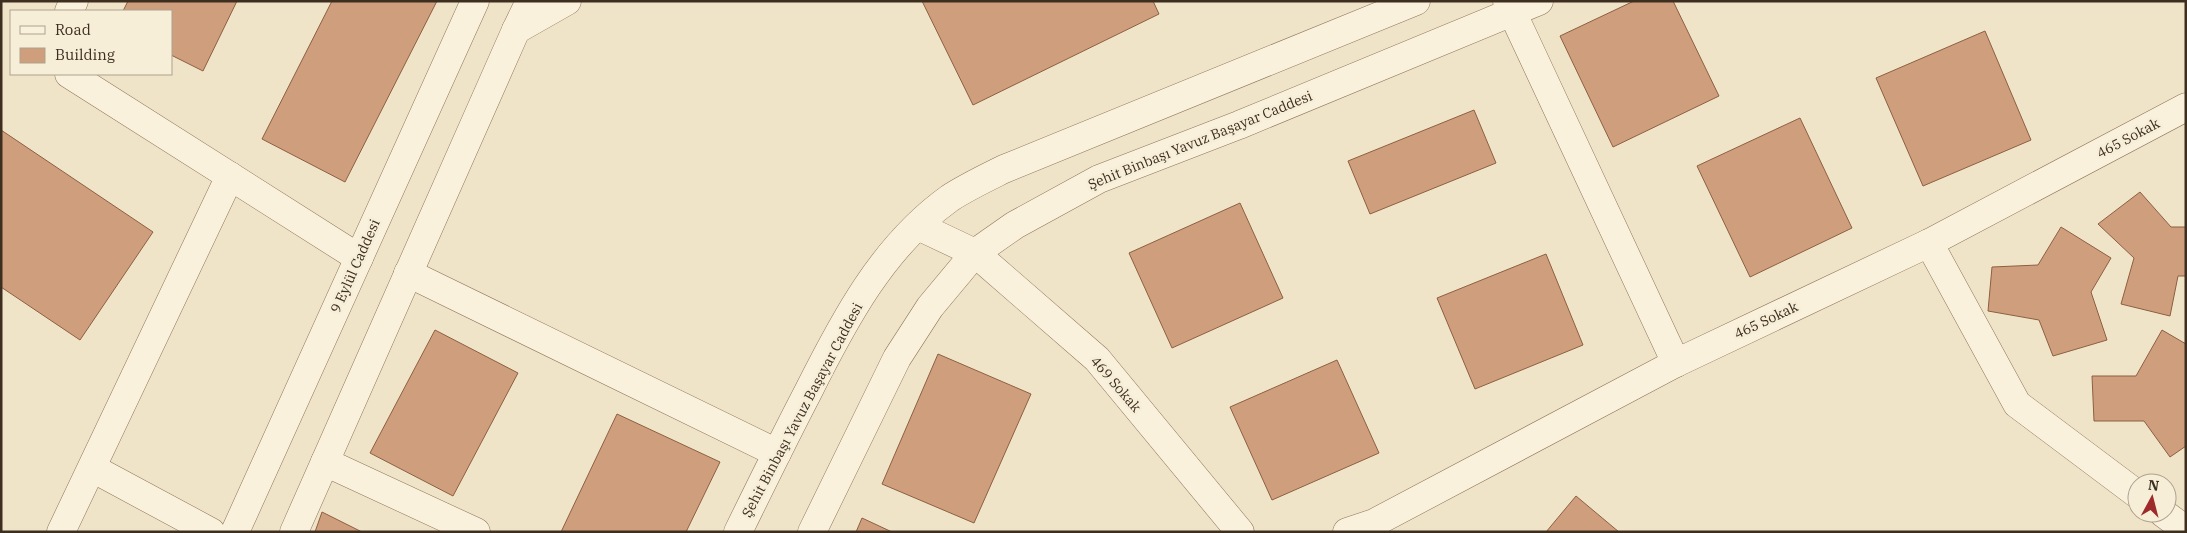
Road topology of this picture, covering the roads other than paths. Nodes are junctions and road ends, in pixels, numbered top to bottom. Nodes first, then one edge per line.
1 (475, 1) edge
2 (530, 1) edge
3 (567, 1) edge
4 (1416, 1) edge
5 (1539, 1) edge
6 (1510, 7) edge
7 (516, 30) junction
8 (71, 75) edge
9 (2186, 108) edge
10 (230, 176) junction
11 (918, 226) junction
12 (1929, 243) junction
13 (975, 253) junction
14 (359, 258) junction
15 (408, 273) junction
16 (1676, 363) junction
17 (777, 453) junction
18 (325, 462) junction
19 (92, 468) junction
20 (2127, 486) edge
21 (61, 532) edge
22 (211, 532) edge
23 (235, 532) edge
24 (294, 532) edge
25 (476, 532) edge
26 (738, 532) edge
27 (812, 532) edge
28 (1240, 532) edge
29 (1347, 532) edge

1 - 14 street, 9 Eylül Caddesi
2 - 7 street
3 - 7 street
4 - 11 street, Şehit Binbaşı Yavuz Başayar Caddesi
5 - 6 street, Şehit Binbaşı Yavuz Başayar Caddesi
6 - 13 street, Şehit Binbaşı Yavuz Başayar Caddesi
6 - 16 street
7 - 15 street
8 - 10 street
9 - 12 street, 465 Sokak
10 - 14 street
10 - 19 street
11 - 13 street, 469 Sokak
11 - 17 street, Şehit Binbaşı Yavuz Başayar Caddesi
12 - 16 street, 465 Sokak
12 - 20 street
13 - 27 street, Şehit Binbaşı Yavuz Başayar Caddesi
13 - 28 street, 469 Sokak
14 - 23 street, 9 Eylül Caddesi
15 - 17 street
15 - 18 street
16 - 29 street, 465 Sokak
17 - 26 street, Şehit Binbaşı Yavuz Başayar Caddesi
18 - 24 street
18 - 25 street
19 - 21 street
19 - 22 street

